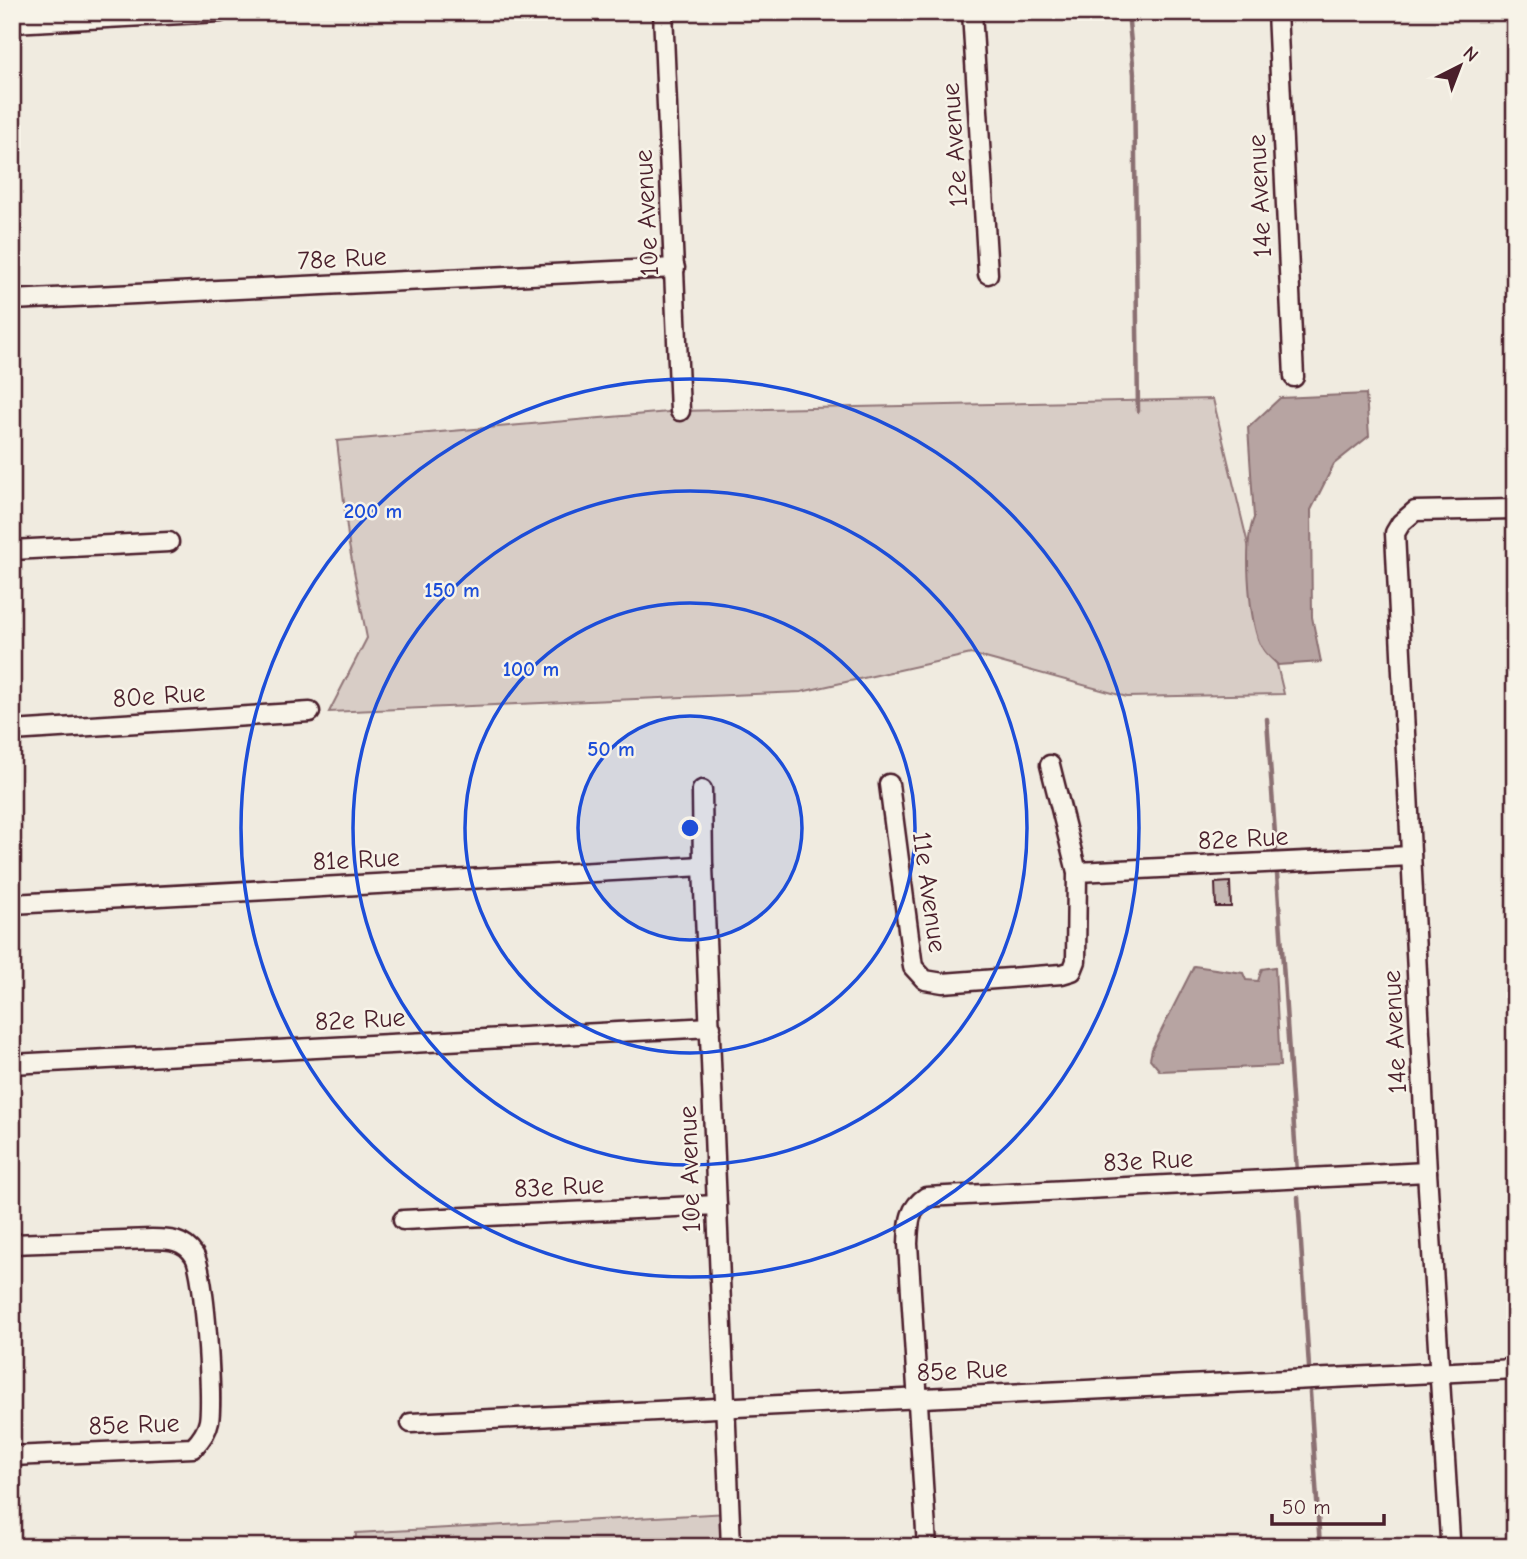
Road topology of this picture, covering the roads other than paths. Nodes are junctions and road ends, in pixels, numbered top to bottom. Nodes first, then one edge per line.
1 (220, 12) edge
2 (663, 12) edge
3 (972, 12) edge
4 (1277, 12) edge
5 (12, 23) edge
6 (675, 268) junction
7 (988, 274) dead end
8 (12, 300) edge
9 (1294, 377) dead end
10 (680, 411) dead end
11 (1515, 509) edge
12 (169, 542) dead end
13 (12, 550) edge
14 (310, 712) dead end
15 (12, 731) edge
16 (1050, 765) dead end
17 (889, 784) dead end
18 (702, 790) dead end
19 (1411, 856) junction
20 (703, 866) junction
21 (1077, 872) junction
22 (12, 904) edge
23 (710, 1027) junction
24 (12, 1064) edge
25 (1427, 1172) junction
26 (717, 1205) junction
27 (403, 1220) dead end
28 (12, 1244) edge
29 (1515, 1369) edge
30 (1438, 1373) junction
31 (919, 1398) junction
32 (724, 1406) junction
33 (411, 1423) dead end
34 (12, 1455) edge
35 (1449, 1543) edge
36 (730, 1547) edge
37 (928, 1547) edge

1 - 5 street
2 - 6 street, 10e Avenue
3 - 7 street, 12e Avenue
4 - 9 street, 14e Avenue
6 - 8 street, 78e Rue
6 - 10 street, 10e Avenue
11 - 19 street, 14e Avenue
12 - 13 street
14 - 15 street, 80e Rue
16 - 21 street
17 - 21 street, 11e Avenue
18 - 20 street, 10e Avenue
19 - 21 street, 82e Rue
19 - 25 street, 14e Avenue
20 - 22 street, 81e Rue
20 - 23 street, 10e Avenue
23 - 24 street, 82e Rue
23 - 26 street, 10e Avenue
25 - 30 street, 14e Avenue
25 - 31 street, 83e Rue
26 - 27 street, 83e Rue
26 - 32 street, 10e Avenue
28 - 34 street, 85e Rue
29 - 30 street, 85e Rue
30 - 31 street, 85e Rue
30 - 35 street, 14e Avenue
31 - 32 street, 85e Rue
31 - 37 street
32 - 33 street, 85e Rue
32 - 36 street, 10e Avenue

